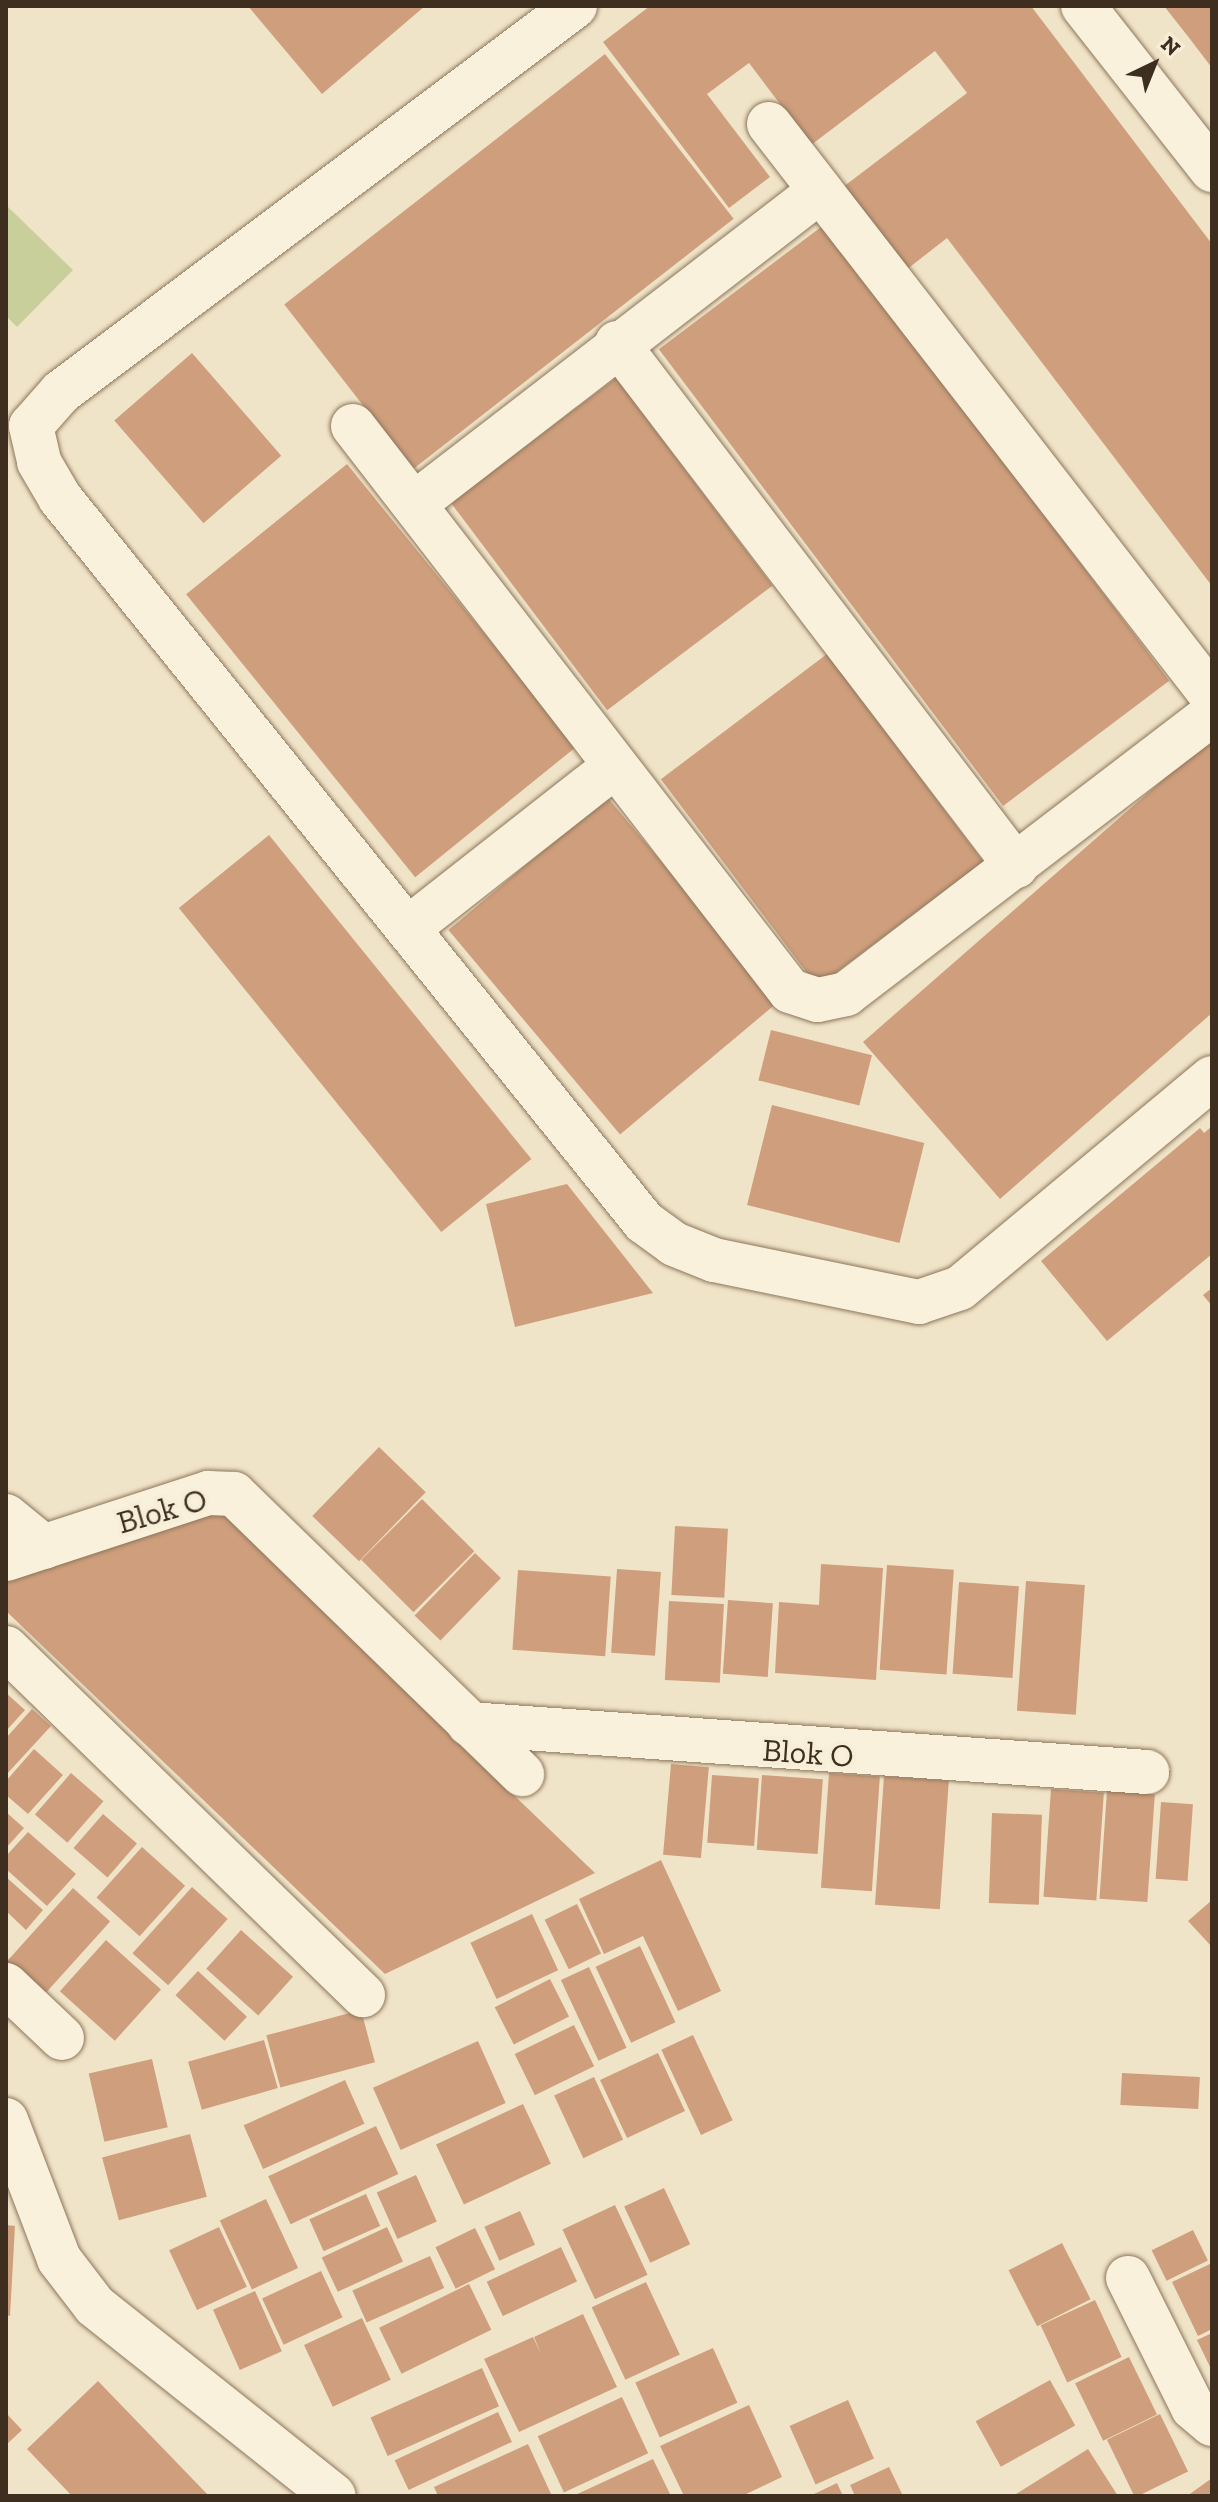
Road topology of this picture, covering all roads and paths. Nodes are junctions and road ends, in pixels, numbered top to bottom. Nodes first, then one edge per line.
1 (575, 6) edge
2 (1083, 6) edge
3 (769, 124) dead end
4 (1212, 170) edge
5 (820, 191) junction
6 (617, 343) junction
7 (19, 421) edge
8 (353, 426) dead end
9 (414, 504) junction
10 (1212, 696) edge
11 (1212, 714) edge
12 (614, 767) junction
13 (1016, 866) junction
14 (411, 926) junction
15 (1212, 1078) edge
16 (6, 1516) edge
17 (25, 1553) edge
18 (6, 1648) edge
19 (469, 1724) junction
20 (1147, 1772) dead end
21 (522, 1774) dead end
22 (6, 1985) edge
23 (363, 1995) dead end
24 (62, 2038) dead end
25 (6, 2120) edge
26 (1128, 2278) dead end
27 (1212, 2424) edge
28 (334, 2496) edge

1 - 7 street
2 - 4 street
3 - 5 street
5 - 6 street
5 - 10 street
6 - 9 street
6 - 13 street
7 - 14 street
8 - 9 street
9 - 12 street
11 - 13 street
12 - 13 street
12 - 14 street
14 - 15 street
16 - 17 street
17 - 19 street, Blok O
18 - 23 street
19 - 20 street, Blok O
19 - 21 street, Blok O
22 - 24 street
25 - 28 street
26 - 27 street

